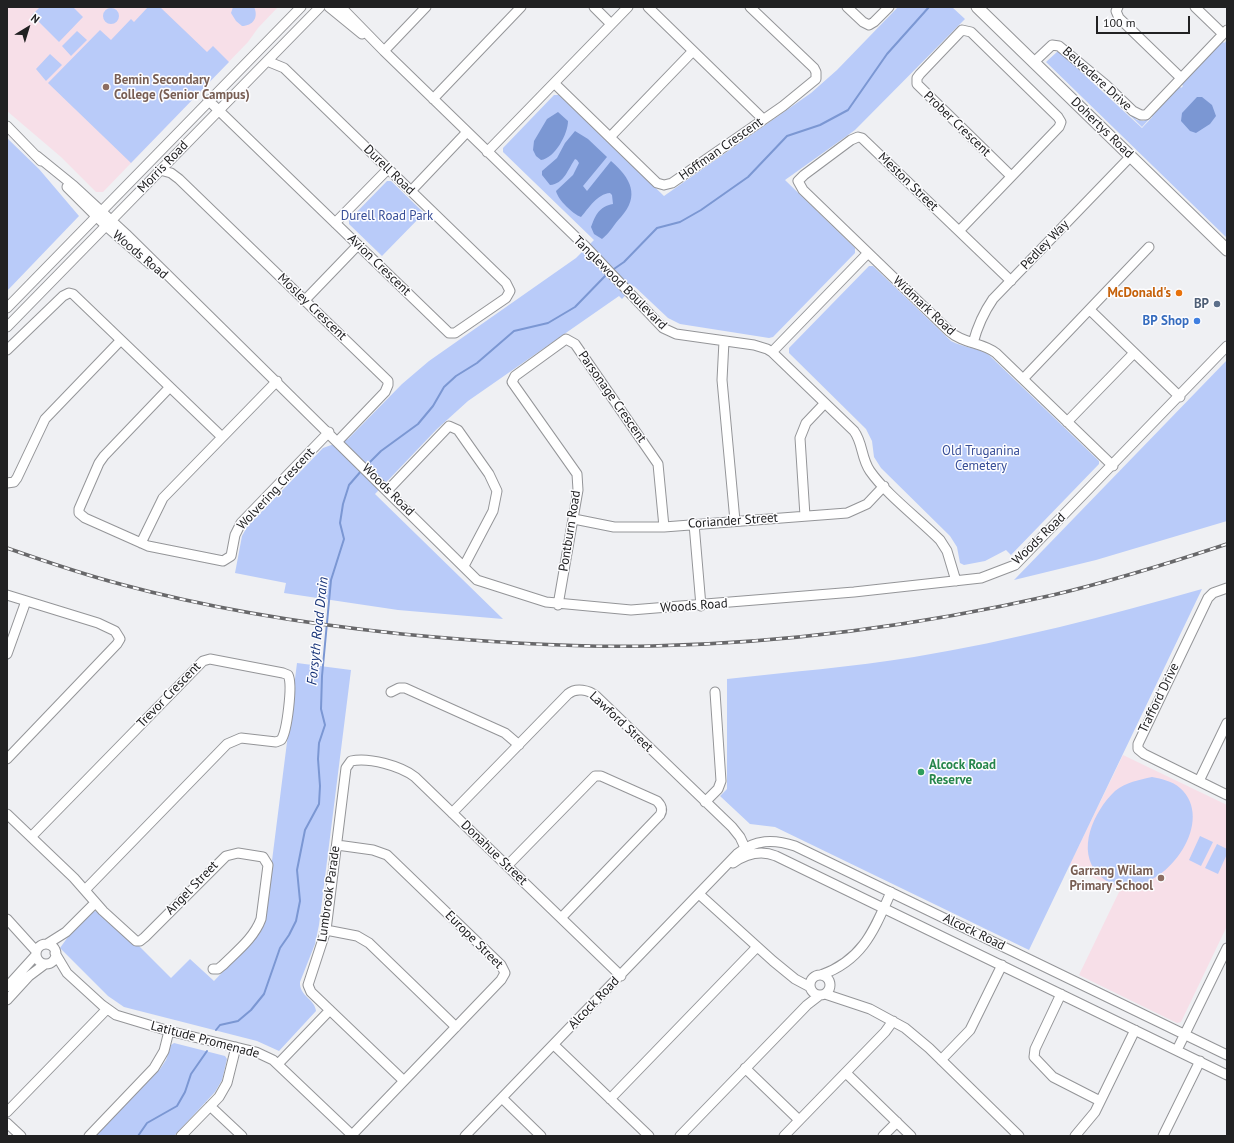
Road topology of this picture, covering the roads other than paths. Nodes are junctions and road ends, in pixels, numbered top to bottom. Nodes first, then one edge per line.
1 (300, 7) edge
2 (320, 7) edge
3 (329, 7) edge
4 (341, 7) edge
5 (426, 7) edge
6 (521, 7) edge
7 (594, 7) edge
8 (628, 7) edge
9 (648, 7) edge
10 (750, 7) edge
11 (847, 7) edge
12 (889, 7) edge
13 (977, 7) edge
14 (1118, 7) edge
15 (1195, 7) edge
16 (611, 24) junction
17 (1225, 32) edge
18 (280, 48) junction
19 (384, 51) junction
20 (693, 51) junction
21 (267, 62) junction
22 (1034, 62) junction
23 (284, 68) junction
24 (1181, 78) junction
25 (554, 83) junction
26 (433, 99) junction
27 (208, 100) junction
28 (219, 110) junction
29 (763, 120) junction
30 (7, 126) edge
31 (467, 132) junction
32 (610, 137) junction
33 (487, 152) junction
34 (1130, 156) junction
35 (173, 157) junction
36 (388, 169) junction
37 (160, 170) junction
38 (1011, 176) junction
39 (179, 179) junction
40 (798, 181) joint
41 (411, 191) junction
42 (98, 213) junction
43 (109, 223) junction
44 (335, 223) junction
45 (959, 231) junction
46 (358, 245) junction
47 (1149, 247) dead end
48 (1227, 250) edge
49 (868, 253) junction
50 (1011, 281) junction
51 (510, 290) joint
52 (305, 300) junction
53 (7, 308) edge
54 (1090, 310) junction
55 (8, 325) edge
56 (121, 340) junction
57 (724, 341) junction
58 (974, 343) junction
59 (1227, 346) edge
60 (7, 350) edge
61 (772, 352) junction
62 (1134, 353) junction
63 (1023, 379) junction
64 (276, 381) junction
65 (512, 382) joint
66 (170, 388) junction
67 (1180, 397) junction
68 (825, 403) junction
69 (1068, 422) junction
70 (329, 432) junction
71 (222, 437) junction
72 (338, 441) junction
73 (1112, 466) junction
74 (7, 483) edge
75 (884, 486) junction
76 (387, 489) junction
77 (805, 516) junction
78 (574, 519) junction
79 (735, 521) junction
80 (694, 524) junction
81 (664, 527) junction
82 (141, 543) junction
83 (464, 566) junction
84 (956, 581) junction
85 (1227, 588) edge
86 (7, 595) edge
87 (26, 601) junction
88 (558, 604) junction
89 (701, 606) junction
90 (7, 654) edge
91 (391, 692) dead end
92 (715, 692) dead end
93 (1227, 723) edge
94 (519, 745) junction
95 (7, 759) edge
96 (351, 761) joint
97 (1199, 781) junction
98 (1227, 795) edge
99 (705, 802) junction
100 (452, 813) junction
101 (7, 814) edge
102 (31, 837) junction
103 (337, 846) junction
104 (746, 852) junction
105 (507, 866) junction
106 (85, 890) junction
107 (891, 892) junction
108 (699, 894) junction
109 (95, 903) junction
110 (884, 908) junction
111 (561, 918) junction
112 (7, 919) edge
113 (326, 930) junction
114 (20, 932) junction
115 (66, 932) junction
116 (46, 944) junction
117 (757, 947) junction
118 (1227, 948) edge
119 (55, 952) junction
120 (36, 953) junction
121 (47, 963) junction
122 (1002, 965) junction
123 (838, 968) junction
124 (213, 969) dead end
125 (68, 973) junction
126 (621, 976) junction
127 (814, 983) junction
128 (829, 984) junction
129 (7, 987) edge
130 (1061, 994) junction
131 (822, 995) junction
132 (843, 998) junction
133 (7, 1000) edge
134 (807, 1005) junction
135 (107, 1009) junction
136 (330, 1010) junction
137 (893, 1021) junction
138 (456, 1027) junction
139 (1135, 1030) junction
140 (169, 1031) junction
141 (1185, 1035) junction
142 (554, 1045) junction
143 (236, 1046) junction
144 (1177, 1050) junction
145 (1227, 1055) edge
146 (941, 1060) junction
147 (1200, 1061) junction
148 (278, 1064) junction
149 (746, 1068) junction
150 (846, 1073) junction
151 (1227, 1075) edge
152 (404, 1081) junction
153 (502, 1098) junction
154 (610, 1099) junction
155 (1100, 1101) junction
156 (210, 1106) junction
157 (7, 1112) edge
158 (800, 1120) junction
159 (896, 1122) junction
160 (7, 1123) edge
161 (21, 1136) edge
162 (89, 1136) edge
163 (181, 1136) edge
164 (242, 1136) edge
165 (352, 1136) edge
166 (465, 1136) edge
167 (541, 1136) edge
168 (649, 1136) edge
169 (680, 1136) edge
170 (784, 1136) edge
171 (883, 1136) edge
172 (911, 1136) edge
173 (1019, 1136) edge
174 (1075, 1136) edge
175 (1163, 1136) edge

1 - 27 street, Morris Road
2 - 18 street, Morris Road
3 - 19 street, Tanglewood Boulevard
4 - 19 street, Tanglewood Boulevard
5 - 19 street
6 - 26 street
7 - 16 street
8 - 16 street
9 - 20 street
10 - 29 street, Hoffman Crescent
11 - 12 street
13 - 22 main road, Dohertys Road
14 - 24 street
15 - 17 street
16 - 25 street
17 - 24 street, Belvedere Drive
18 - 21 street, Morris Road
18 - 23 street
19 - 26 street, Tanglewood Boulevard
20 - 29 street
20 - 32 street
21 - 23 street, Durell Road
21 - 28 street, Morris Road
22 - 24 street, Belvedere Drive
22 - 34 main road, Dohertys Road
23 - 36 street, Durell Road
25 - 32 street, Hoffman Crescent
25 - 33 street
26 - 31 street, Tanglewood Boulevard
27 - 28 street, Avion Crescent
27 - 42 street, Morris Road
28 - 35 street, Morris Road
28 - 44 street, Avion Crescent
29 - 32 street, Hoffman Crescent
30 - 42 street, Woods Road
31 - 33 street, Tanglewood Boulevard
31 - 41 street
33 - 57 street, Tanglewood Boulevard
34 - 48 main road, Dohertys Road
34 - 50 street, Pedley Way
35 - 37 street, Morris Road
35 - 39 street, Mosley Crescent
36 - 41 street, Durell Road
36 - 44 street
37 - 39 street, Mosley Crescent
37 - 43 street, Morris Road
38 - 38 street, Prober Crescent
38 - 45 street
39 - 52 street, Mosley Crescent
40 - 45 street, Meston Street
40 - 49 street, Widmark Road
41 - 51 street, Durell Road
42 - 43 street, Woods Road
42 - 53 street, Morris Road
43 - 55 street, Morris Road
43 - 64 street, Woods Road
44 - 46 street, Avion Crescent
45 - 50 street, Meston Street
46 - 51 street, Avion Crescent
46 - 52 street
47 - 54 street
49 - 58 street, Widmark Road
49 - 61 street
50 - 58 street, Pedley Way
52 - 72 street, Mosley Crescent
54 - 62 street
54 - 63 street
56 - 60 street
56 - 66 street
56 - 74 street
57 - 61 street, Tanglewood Boulevard
57 - 79 street
58 - 63 street, Widmark Road
59 - 67 street, Woods Road
61 - 68 street, Tanglewood Boulevard
62 - 67 street
62 - 69 street
63 - 69 street, Widmark Road
64 - 70 street, Woods Road
64 - 71 street
65 - 78 street, Pontburn Road
65 - 81 street, Parsonage Crescent
66 - 71 street
66 - 82 street, Wolvering Crescent
67 - 73 street, Woods Road
68 - 75 street, Tanglewood Boulevard
68 - 77 street
69 - 73 street, Widmark Road
70 - 72 street, Woods Road
70 - 82 street, Wolvering Crescent
71 - 82 street
72 - 76 street, Woods Road
73 - 84 street, Woods Road
75 - 77 street, Coriander Street
75 - 84 street, Tanglewood Boulevard
76 - 83 street, Woods Road
76 - 83 street
77 - 79 street, Coriander Street
78 - 81 street, Coriander Street
78 - 88 street, Pontburn Road
79 - 80 street, Coriander Street
80 - 81 street, Coriander Street
80 - 89 street
83 - 88 street, Woods Road
84 - 89 street, Woods Road
85 - 97 street, Trafford Drive
86 - 87 street
87 - 90 street
87 - 95 street
88 - 89 street, Woods Road
91 - 94 street
92 - 99 street
93 - 97 street
94 - 99 street, Lawford Street
94 - 100 street, Lawford Street
96 - 100 street, Donahue Street
96 - 103 street, Lumbrook Parade
97 - 98 street, Trafford Drive
99 - 104 street, Lawford Street
100 - 105 street, Donahue Street
101 - 102 street
102 - 106 street
102 - 106 street, Trevor Crescent
103 - 113 street, Lumbrook Parade
103 - 138 street, Europe Street
104 - 107 street, Alcock Road
104 - 108 street, Alcock Road
104 - 110 street, Alcock Road
105 - 111 street, Donahue Street
105 - 111 street
106 - 109 street
107 - 110 street
107 - 141 street, Alcock Road
108 - 117 street
108 - 126 street, Alcock Road
109 - 115 street
109 - 124 street, Angel Street
110 - 122 street, Alcock Road
110 - 123 street
111 - 126 street, Donahue Street
112 - 114 street
113 - 136 street, Lumbrook Parade
113 - 138 street
114 - 116 street
114 - 120 street
115 - 116 street
115 - 119 street
116 - 119 street
116 - 120 street
117 - 127 street
117 - 154 street
118 - 141 street
119 - 121 street
119 - 125 street, Latitude Promenade
120 - 121 street
120 - 129 street
121 - 125 street, Latitude Promenade
121 - 133 street
122 - 130 street, Alcock Road
122 - 146 street
123 - 127 street
123 - 128 street
125 - 135 street, Latitude Promenade
126 - 142 street, Alcock Road
127 - 128 street
127 - 131 street
127 - 134 street
128 - 131 street
128 - 132 street
130 - 139 street, Alcock Road
130 - 155 street
131 - 132 street
131 - 134 street
132 - 137 street
134 - 149 street
135 - 140 street, Latitude Promenade
135 - 157 street
136 - 148 street
136 - 152 street, Lumbrook Parade
137 - 146 street
137 - 150 street
138 - 152 street, Europe Street
139 - 144 street, Alcock Road
139 - 155 street
140 - 143 street, Latitude Promenade
140 - 162 street
141 - 144 street
141 - 145 street, Alcock Road
142 - 153 street, Alcock Road
142 - 154 street
143 - 148 street, Latitude Promenade
143 - 156 street
144 - 147 street, Alcock Road
146 - 173 street
147 - 151 street, Alcock Road
147 - 175 street
148 - 165 street, Latitude Promenade
149 - 158 street
149 - 169 street
150 - 158 street
150 - 159 street
152 - 165 street, Europe Street
153 - 166 street, Alcock Road
153 - 167 street
154 - 168 street
155 - 174 street
156 - 163 street
156 - 164 street
158 - 170 street
159 - 171 street
159 - 172 street
160 - 161 street

